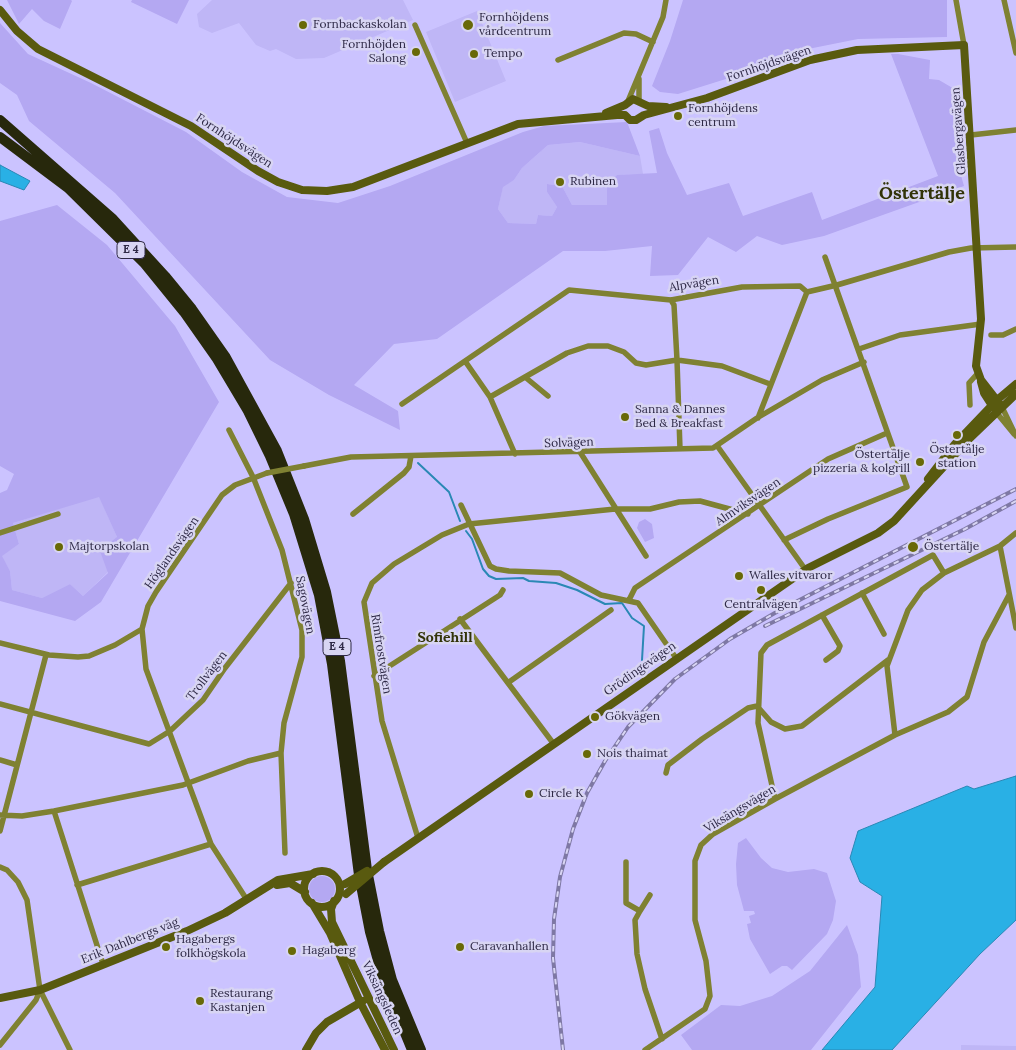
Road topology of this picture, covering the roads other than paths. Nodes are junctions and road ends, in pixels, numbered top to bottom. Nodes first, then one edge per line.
1 (666, 0) edge
2 (956, 0) edge
3 (1004, 0) edge
4 (0, 10) edge
5 (415, 25) dead end
6 (653, 42) junction
7 (964, 45) junction
8 (1016, 53) edge
9 (558, 60) dead end
10 (640, 72) junction
11 (641, 102) junction
12 (626, 103) junction
13 (673, 108) junction
14 (644, 114) junction
15 (625, 115) junction
16 (596, 116) junction
17 (0, 120) edge
18 (0, 127) edge
19 (1016, 130) edge
20 (971, 135) junction
21 (0, 137) edge
22 (467, 143) junction
23 (34, 151) junction
24 (1016, 247) edge
25 (978, 248) junction
26 (826, 257) dead end
27 (837, 286) junction
28 (808, 292) junction
29 (671, 300) junction
30 (981, 324) junction
31 (1016, 329) edge
32 (991, 335) dead end
33 (859, 349) junction
34 (678, 360) junction
35 (465, 361) junction
36 (864, 362) junction
37 (525, 377) junction
38 (979, 377) junction
39 (770, 384) junction
40 (1016, 384) edge
41 (1016, 394) edge
42 (548, 396) dead end
43 (490, 397) junction
44 (994, 402) junction
45 (402, 404) dead end
46 (970, 404) dead end
47 (999, 410) junction
48 (757, 418) junction
49 (229, 430) dead end
50 (887, 433) junction
51 (1016, 436) edge
52 (718, 447) junction
53 (680, 449) junction
54 (580, 452) junction
55 (515, 454) junction
56 (411, 456) junction
57 (253, 477) junction
58 (913, 502) junction
59 (461, 505) dead end
60 (760, 506) junction
61 (614, 509) junction
62 (58, 514) dead end
63 (353, 514) dead end
64 (748, 514) junction
65 (469, 524) junction
66 (0, 532) edge
67 (1016, 533) edge
68 (784, 540) junction
69 (1000, 546) junction
70 (646, 556) dead end
71 (805, 569) junction
72 (944, 573) junction
73 (291, 583) junction
74 (503, 590) dead end
75 (862, 593) junction
76 (1009, 595) junction
77 (629, 600) junction
78 (611, 610) dead end
79 (822, 615) junction
80 (460, 619) junction
81 (1016, 627) edge
82 (142, 629) junction
83 (884, 634) dead end
84 (0, 643) edge
85 (46, 655) junction
86 (676, 658) junction
87 (888, 659) junction
88 (826, 660) dead end
89 (374, 676) junction
90 (509, 682) junction
91 (0, 704) edge
92 (757, 706) junction
93 (31, 712) junction
94 (170, 732) junction
95 (895, 734) junction
96 (553, 743) junction
97 (281, 753) junction
98 (0, 760) edge
99 (17, 765) junction
100 (666, 773) dead end
101 (189, 783) junction
102 (775, 799) junction
103 (54, 811) junction
104 (2, 816) edge
105 (0, 830) edge
106 (418, 838) junction
107 (210, 844) junction
108 (285, 853) dead end
109 (384, 862) junction
110 (626, 862) dead end
111 (0, 868) edge
112 (313, 874) junction
113 (342, 882) junction
114 (77, 885) junction
115 (263, 890) junction
116 (305, 892) junction
117 (650, 895) dead end
118 (247, 900) junction
119 (335, 900) junction
120 (312, 903) junction
121 (640, 911) junction
122 (104, 964) junction
123 (40, 990) junction
124 (0, 998) edge
125 (370, 999) junction
126 (360, 1002) junction
127 (662, 1039) junction
128 (0, 1045) edge
129 (70, 1050) edge
130 (306, 1050) edge
131 (385, 1050) edge
132 (394, 1050) edge
133 (412, 1050) edge
134 (421, 1050) edge
135 (646, 1050) edge

1 - 6 street
2 - 7 street, Glasbergavägen
3 - 8 street
4 - 22 street, Fornhöjdsvägen
5 - 22 street
6 - 9 street
6 - 10 street
7 - 13 street, Fornhöjdsvägen
7 - 20 street, Glasbergavägen
10 - 11 street
10 - 12 street
11 - 12 street, Fornhöjdsvägen
11 - 13 street, Fornhöjdsvägen
11 - 14 street
12 - 15 street
12 - 16 street, Fornhöjdsvägen
13 - 14 street, Fornhöjdsvägen
14 - 15 street, Fornhöjdsvägen
15 - 16 street, Fornhöjdsvägen
16 - 22 street, Fornhöjdsvägen
17 - 23 highway
18 - 23 highway, E 4
19 - 20 street
20 - 25 street, Glasbergavägen
21 - 133 highway, E 4
23 - 134 highway, E 4
24 - 25 street, Alpvägen
25 - 27 street, Alpvägen
25 - 30 street, Glasbergavägen
26 - 27 street
27 - 28 street, Alpvägen
27 - 33 street
28 - 29 street, Alpvägen
28 - 39 street
29 - 34 street
29 - 35 street, Alpvägen
30 - 33 street
30 - 38 street, Glasbergavägen
31 - 32 street
33 - 36 street
34 - 37 street
34 - 39 street
34 - 53 street
35 - 43 street
35 - 45 street, Alpvägen
36 - 48 street
36 - 50 street
37 - 42 street
37 - 43 street
38 - 44 street
38 - 46 street
39 - 48 street
40 - 44 street, Grödingevägen
41 - 47 street, Grödingevägen
43 - 55 street
44 - 47 street
44 - 58 street, Grödingevägen
47 - 51 street
47 - 58 street, Grödingevägen
48 - 52 street
49 - 57 street, Sagovägen
50 - 60 street, Almviksvägen
50 - 68 street
52 - 53 street, Solvägen
52 - 60 street
53 - 54 street, Solvägen
54 - 55 street, Solvägen
54 - 61 street
55 - 56 street, Solvägen
56 - 57 street, Solvägen, bridge
56 - 63 street
57 - 73 street, Sagovägen
57 - 82 street, Höglandsvägen
58 - 71 street, Grödingevägen
59 - 65 street
60 - 64 street, Almviksvägen
60 - 68 street
61 - 64 street, Rimfrostvägen
61 - 65 street, Rimfrostvägen
61 - 70 street
62 - 66 street
64 - 77 street, Almviksvägen
65 - 77 street
65 - 89 street, Rimfrostvägen
67 - 69 street
68 - 71 street
69 - 72 street
69 - 76 street
71 - 86 street, Grödingevägen
72 - 75 street
72 - 87 street
73 - 94 street, Trollvägen
73 - 97 street, Sagovägen
74 - 80 street
75 - 79 street
75 - 83 street
76 - 81 street
76 - 95 street, Viksängsvägen
77 - 86 street
78 - 90 street
79 - 88 street
79 - 92 street
80 - 89 street
80 - 90 street
82 - 85 street
82 - 94 street
84 - 85 street
85 - 93 street
86 - 96 street, Grödingevägen
87 - 92 street
87 - 95 street
89 - 106 street, Rimfrostvägen
90 - 96 street
91 - 93 street, Trollvägen
92 - 100 street
92 - 102 street
93 - 94 street, Trollvägen
93 - 99 street
94 - 101 street
95 - 102 street, Viksängsvägen
96 - 106 street, Grödingevägen
97 - 101 street
97 - 108 street, Sagovägen
98 - 99 street
99 - 104 street
101 - 103 street
101 - 107 street
102 - 127 street, Viksängsvägen
103 - 104 street
103 - 114 street
104 - 105 street
106 - 109 street, Grödingevägen
107 - 114 street
107 - 118 street
109 - 113 street, Grödingevägen, bridge
109 - 119 street, Grödingevägen, bridge
110 - 121 street
111 - 123 street
112 - 113 street
112 - 115 street, Erik Dahlbergs väg
112 - 116 street
113 - 119 street
114 - 122 street
115 - 116 street, Erik Dahlbergs väg
115 - 118 street, Erik Dahlbergs väg
116 - 120 street
117 - 121 street
118 - 122 street, Erik Dahlbergs väg
119 - 120 street, Grödingevägen
119 - 125 street, Viksängsleden
120 - 126 street, Viksängsleden
121 - 127 street
122 - 123 street, Erik Dahlbergs väg
123 - 124 street, Erik Dahlbergs väg
123 - 128 street
123 - 129 street
125 - 126 street
125 - 132 street, Viksängsleden
126 - 130 street
126 - 131 street, Viksängsleden
127 - 135 street, Viksängsvägen

